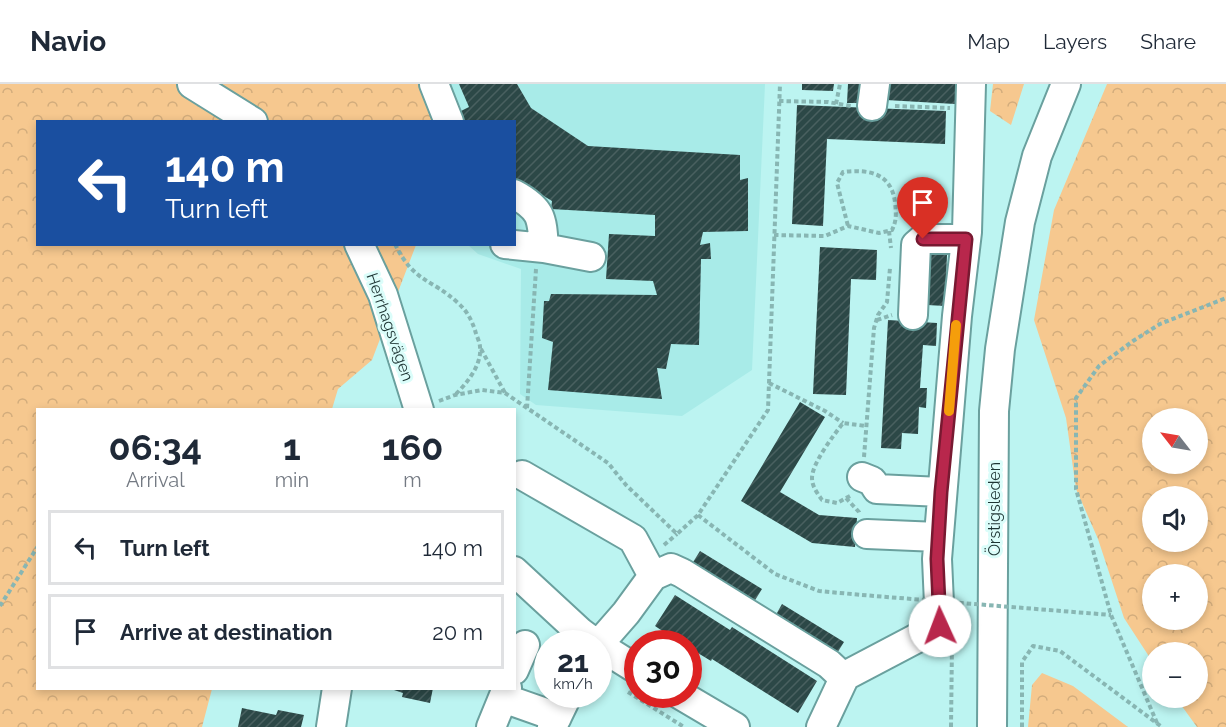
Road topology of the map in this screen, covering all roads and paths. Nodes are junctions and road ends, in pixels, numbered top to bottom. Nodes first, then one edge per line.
1 (192, 84) edge
2 (434, 84) edge
3 (780, 84) edge
4 (840, 84) edge
5 (971, 84) edge
6 (1066, 84) edge
7 (1084, 84) edge
8 (836, 104) dead end
9 (250, 120) edge
10 (447, 120) edge
11 (516, 195) edge
12 (848, 226) junction
13 (889, 231) junction
14 (774, 235) junction
15 (966, 239) junction
16 (516, 245) edge
17 (360, 246) edge
18 (396, 246) edge
19 (540, 248) junction
20 (891, 249) dead end
21 (591, 257) dead end
22 (890, 260) dead end
23 (1009, 292) junction
24 (1226, 298) edge
25 (913, 315) dead end
26 (481, 348) junction
27 (769, 383) junction
28 (506, 393) junction
29 (455, 395) junction
30 (425, 407) edge
31 (527, 409) junction
32 (843, 423) junction
33 (866, 426) junction
34 (522, 475) dead end
35 (862, 477) junction
36 (941, 492) junction
37 (698, 515) junction
38 (867, 534) dead end
39 (939, 537) junction
40 (36, 549) edge
41 (516, 573) edge
42 (653, 576) junction
43 (0, 606) edge
44 (1111, 615) junction
45 (578, 630) edge
46 (611, 630) edge
47 (612, 659) edge
48 (624, 672) edge
49 (844, 678) junction
50 (337, 690) edge
51 (505, 693) edge
52 (663, 708) edge
53 (702, 708) edge
54 (559, 713) edge
55 (1157, 723) junction
56 (332, 727) edge
57 (490, 727) edge
58 (684, 727) edge
59 (735, 727) edge
60 (821, 727) edge
61 (992, 727) edge
62 (1023, 727) edge
63 (1162, 727) edge

1 - 9 street
2 - 10 street
3 - 14 path
4 - 8 path
5 - 15 street
6 - 23 street, Örstigsleden
7 - 23 street, Örstigsleden
11 - 19 street
12 - 13 path
12 - 13 path
12 - 14 path
13 - 20 path
14 - 27 path
15 - 25 street
15 - 36 street
16 - 19 street
17 - 30 street, Herrhagsvägen
18 - 26 path
19 - 21 street
19 - 31 path
22 - 33 path
23 - 61 street, Örstigsleden
24 - 44 path
26 - 28 path
26 - 29 path
27 - 32 path
27 - 37 path
28 - 29 path
28 - 31 path
29 - 30 path
31 - 37 path
32 - 33 path
32 - 35 path
33 - 35 path
34 - 42 street
35 - 36 street
36 - 39 street
37 - 44 path, bridge
38 - 39 street
39 - 49 street
40 - 43 path
41 - 45 street
42 - 46 street
42 - 49 street
44 - 55 path
47 - 48 street
49 - 60 street
50 - 56 street
51 - 54 street
51 - 57 street
52 - 58 path
53 - 59 street
55 - 62 path
55 - 63 path

